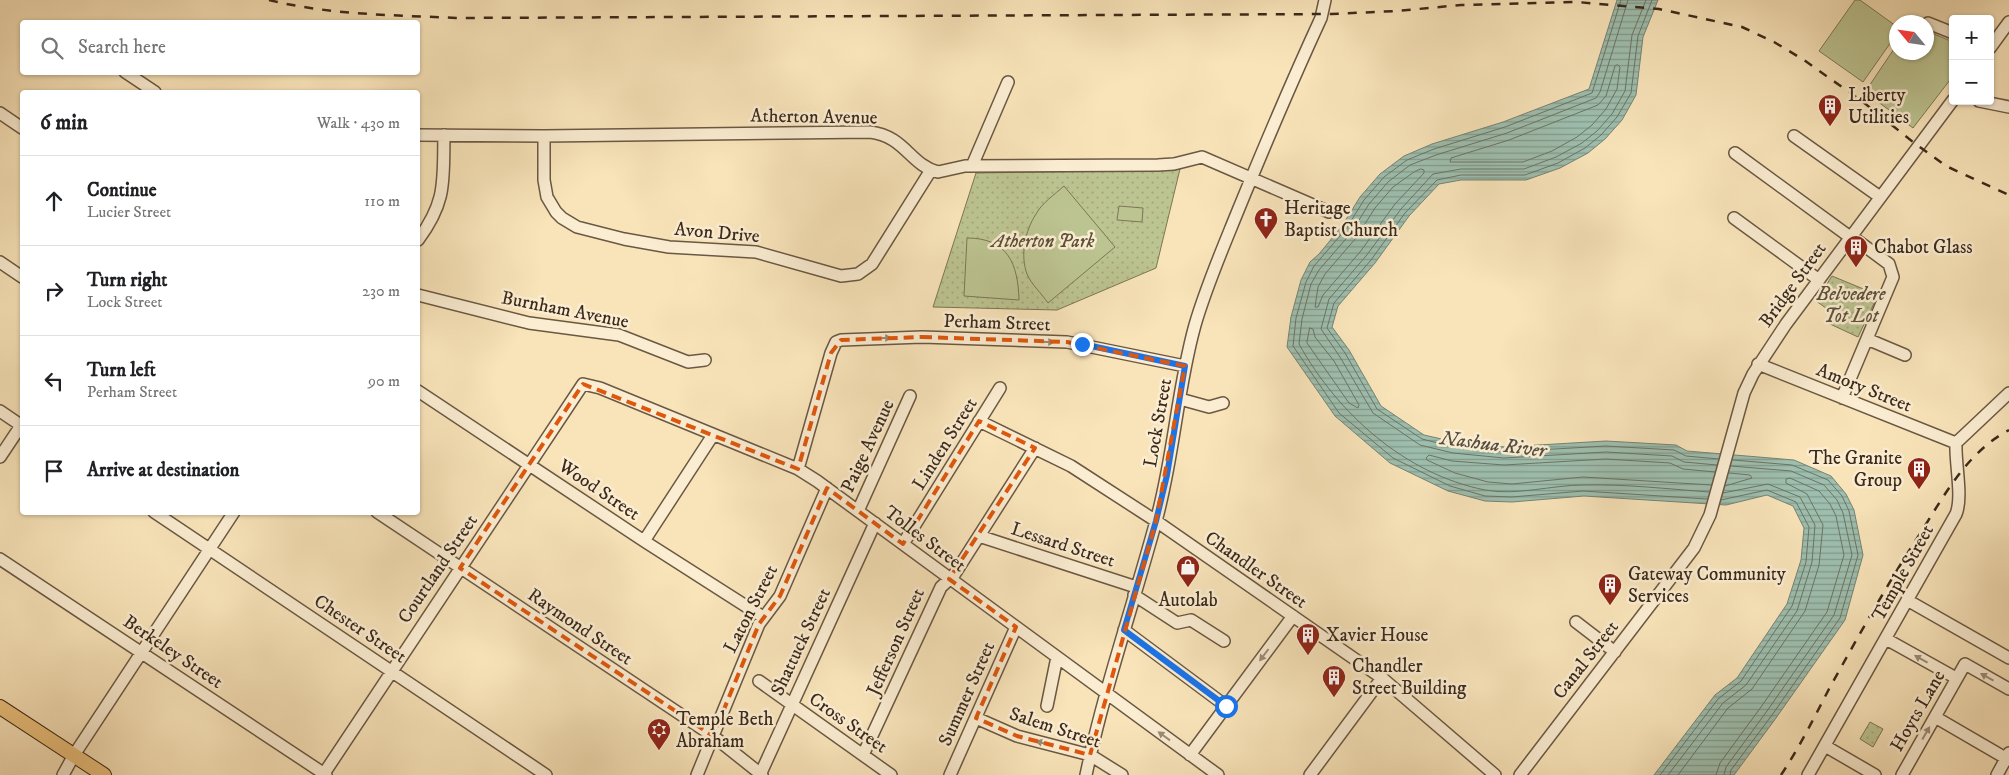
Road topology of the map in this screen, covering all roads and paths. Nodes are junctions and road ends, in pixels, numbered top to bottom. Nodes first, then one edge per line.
1 (1321, 0) edge
2 (1325, 0) edge
3 (1934, 25) edge
4 (2008, 26) edge
5 (1315, 30) junction
6 (1949, 31) edge
7 (1994, 43) edge
8 (128, 75) edge
9 (1008, 82) dead end
10 (151, 90) edge
11 (1994, 104) edge
12 (1949, 105) edge
13 (2009, 108) edge
14 (0, 113) edge
15 (20, 127) edge
16 (420, 135) edge
17 (444, 135) junction
18 (544, 136) junction
19 (1794, 136) dead end
20 (1735, 152) dead end
21 (972, 166) junction
22 (931, 170) junction
23 (1251, 177) junction
24 (1880, 197) junction
25 (1329, 212) dead end
26 (1734, 218) dead end
27 (1850, 236) junction
28 (420, 237) edge
29 (0, 262) edge
30 (20, 276) edge
31 (1818, 280) junction
32 (420, 296) edge
33 (1867, 339) junction
34 (1905, 355) dead end
35 (705, 360) dead end
36 (1758, 364) junction
37 (1185, 366) junction
38 (583, 384) joint
39 (1000, 388) dead end
40 (420, 392) edge
41 (2009, 393) edge
42 (910, 396) dead end
43 (1842, 398) junction
44 (1180, 399) junction
45 (1223, 403) dead end
46 (0, 411) edge
47 (979, 421) junction
48 (20, 424) edge
49 (20, 428) edge
50 (713, 435) junction
51 (1956, 443) junction
52 (1035, 448) junction
53 (0, 458) edge
54 (529, 464) junction
55 (798, 470) junction
56 (827, 488) junction
57 (858, 511) junction
58 (159, 515) edge
59 (232, 515) edge
60 (381, 515) edge
61 (1710, 516) joint
62 (1156, 521) junction
63 (875, 524) junction
64 (979, 536) junction
65 (644, 541) junction
66 (903, 544) junction
67 (210, 549) junction
68 (0, 559) edge
69 (460, 568) junction
70 (949, 579) junction
71 (1135, 591) junction
72 (1908, 600) junction
73 (1293, 616) junction
74 (763, 617) junction
75 (1576, 622) dead end
76 (1016, 627) junction
77 (1124, 630) junction
78 (1886, 639) junction
79 (1224, 641) dead end
80 (141, 652) junction
81 (1615, 652) junction
82 (1057, 657) junction
83 (2009, 658) edge
84 (392, 671) junction
85 (1382, 678) junction
86 (1956, 678) junction
87 (759, 681) dead end
88 (2009, 689) edge
89 (1106, 693) junction
90 (792, 705) junction
91 (1047, 706) dead end
92 (1226, 706) junction
93 (0, 707) edge
94 (1935, 717) junction
95 (976, 718) junction
96 (713, 736) junction
97 (1825, 746) junction
98 (74, 755) junction
99 (863, 755) junction
100 (1090, 755) junction
101 (1190, 755) junction
102 (2008, 757) edge
103 (761, 774) edge
104 (63, 775) edge
105 (104, 775) edge
106 (324, 775) edge
107 (546, 775) edge
108 (697, 775) edge
109 (891, 775) edge
110 (950, 775) edge
111 (1086, 775) edge
112 (1122, 775) edge
113 (1218, 775) edge
114 (1310, 775) edge
115 (1495, 775) edge
116 (1520, 775) edge
117 (1808, 775) edge
118 (1875, 775) edge
119 (1902, 775) edge
120 (1997, 775) edge

1 - 5 street, Lock Street
2 - 5 street, Lock Street
3 - 6 street
4 - 7 street
5 - 23 street, Lock Street
8 - 10 street
9 - 21 street
11 - 13 street
12 - 24 street, Bridge Street
14 - 15 street
16 - 17 street, Atherton Avenue
17 - 18 street, Atherton Avenue
17 - 28 street
18 - 22 street, Atherton Avenue
18 - 22 street, Avon Drive
19 - 24 street
20 - 27 street
21 - 22 street
21 - 23 street
23 - 25 street
23 - 37 street, Lock Street
24 - 27 street, Bridge Street
26 - 31 street
27 - 31 street, Bridge Street
27 - 33 street
29 - 30 street
31 - 36 street, Bridge Street
32 - 35 street, Burnham Avenue
33 - 34 street
33 - 43 street
36 - 43 street, Amory Street
36 - 61 street, Bridge Street
37 - 44 street, Lock Street
55 -> 37 street, Perham Street
38 - 50 street, Tolles Street
38 - 54 street, Courtland Street
39 - 47 street, Linden Street
40 - 54 street, Wood Street
41 - 51 street
42 - 57 street, Paige Avenue
43 - 51 street, Amory Street
44 - 45 street
44 - 62 street, Lock Street
46 - 48 street
47 - 52 street, Chandler Street
47 - 66 street, Linden Street
49 - 53 street
50 - 55 street, Tolles Street
50 - 65 street
51 - 72 street, Temple Street
52 - 62 street, Chandler Street
52 - 64 street, Jefferson Street
54 - 65 street, Wood Street
54 - 69 street, Courtland Street
55 - 56 street, Tolles Street
56 - 57 street, Tolles Street
56 - 74 street, Laton Street
57 - 63 street, Tolles Street
58 - 67 street, Chester Street
59 - 67 street
60 - 69 street, Raymond Street
61 - 81 street, Canal Street
62 - 71 street, Lock Street
62 - 73 street, Chandler Street
63 - 66 street, Tolles Street
63 - 90 street, Shattuck Street
64 - 70 street, Jefferson Street
64 - 71 street, Lessard Street
65 - 74 street, Wood Street
66 - 70 street, Tolles Street
67 - 80 street
67 - 84 street, Chester Street
68 - 80 street, Berkeley Street
69 - 84 street, Courtland Street
69 - 96 street, Raymond Street
70 - 76 street, Tolles Street
70 - 99 street, Jefferson Street
71 - 77 street, Lock Street
71 - 79 street, Lessard Street
72 - 78 street, Temple Street
72 - 83 street
73 - 85 street, Chandler Street
73 -> 92 street
74 - 96 street, Laton Street
75 - 81 street
76 - 82 street, Tolles Street
76 - 95 street, Summer Street
77 - 89 street, Lock Street
77 - 92 street
86 -> 78 street
78 - 97 street, Temple Street
80 - 98 street
80 - 106 street, Berkeley Street
81 - 116 street, Canal Street
82 - 89 street, Tolles Street
82 - 91 street
84 - 106 street, Courtland Street
84 - 107 street, Chester Street
85 - 114 street
85 - 115 street, Chandler Street
88 -> 86 street, Hoyts Lane
86 - 94 street, Hoyts Lane
87 - 90 street, Cross Street
89 - 100 street, Lock Street
101 -> 89 street, Tolles Street
90 - 99 street, Cross Street
90 - 103 street, Shattuck Street
92 - 101 street
93 - 98 main road
94 - 102 street
119 -> 94 street, Hoyts Lane
100 -> 95 street, Salem Street
95 - 110 street, Summer Street
96 - 103 street, Raymond Street
96 - 108 street, Laton Street
97 - 117 street, Temple Street
97 - 118 street
98 - 104 street
98 - 105 main road
99 - 109 street, Cross Street
100 - 111 street, Lock Street
100 - 112 street, Salem Street
101 - 113 street, Tolles Street
102 - 120 street

